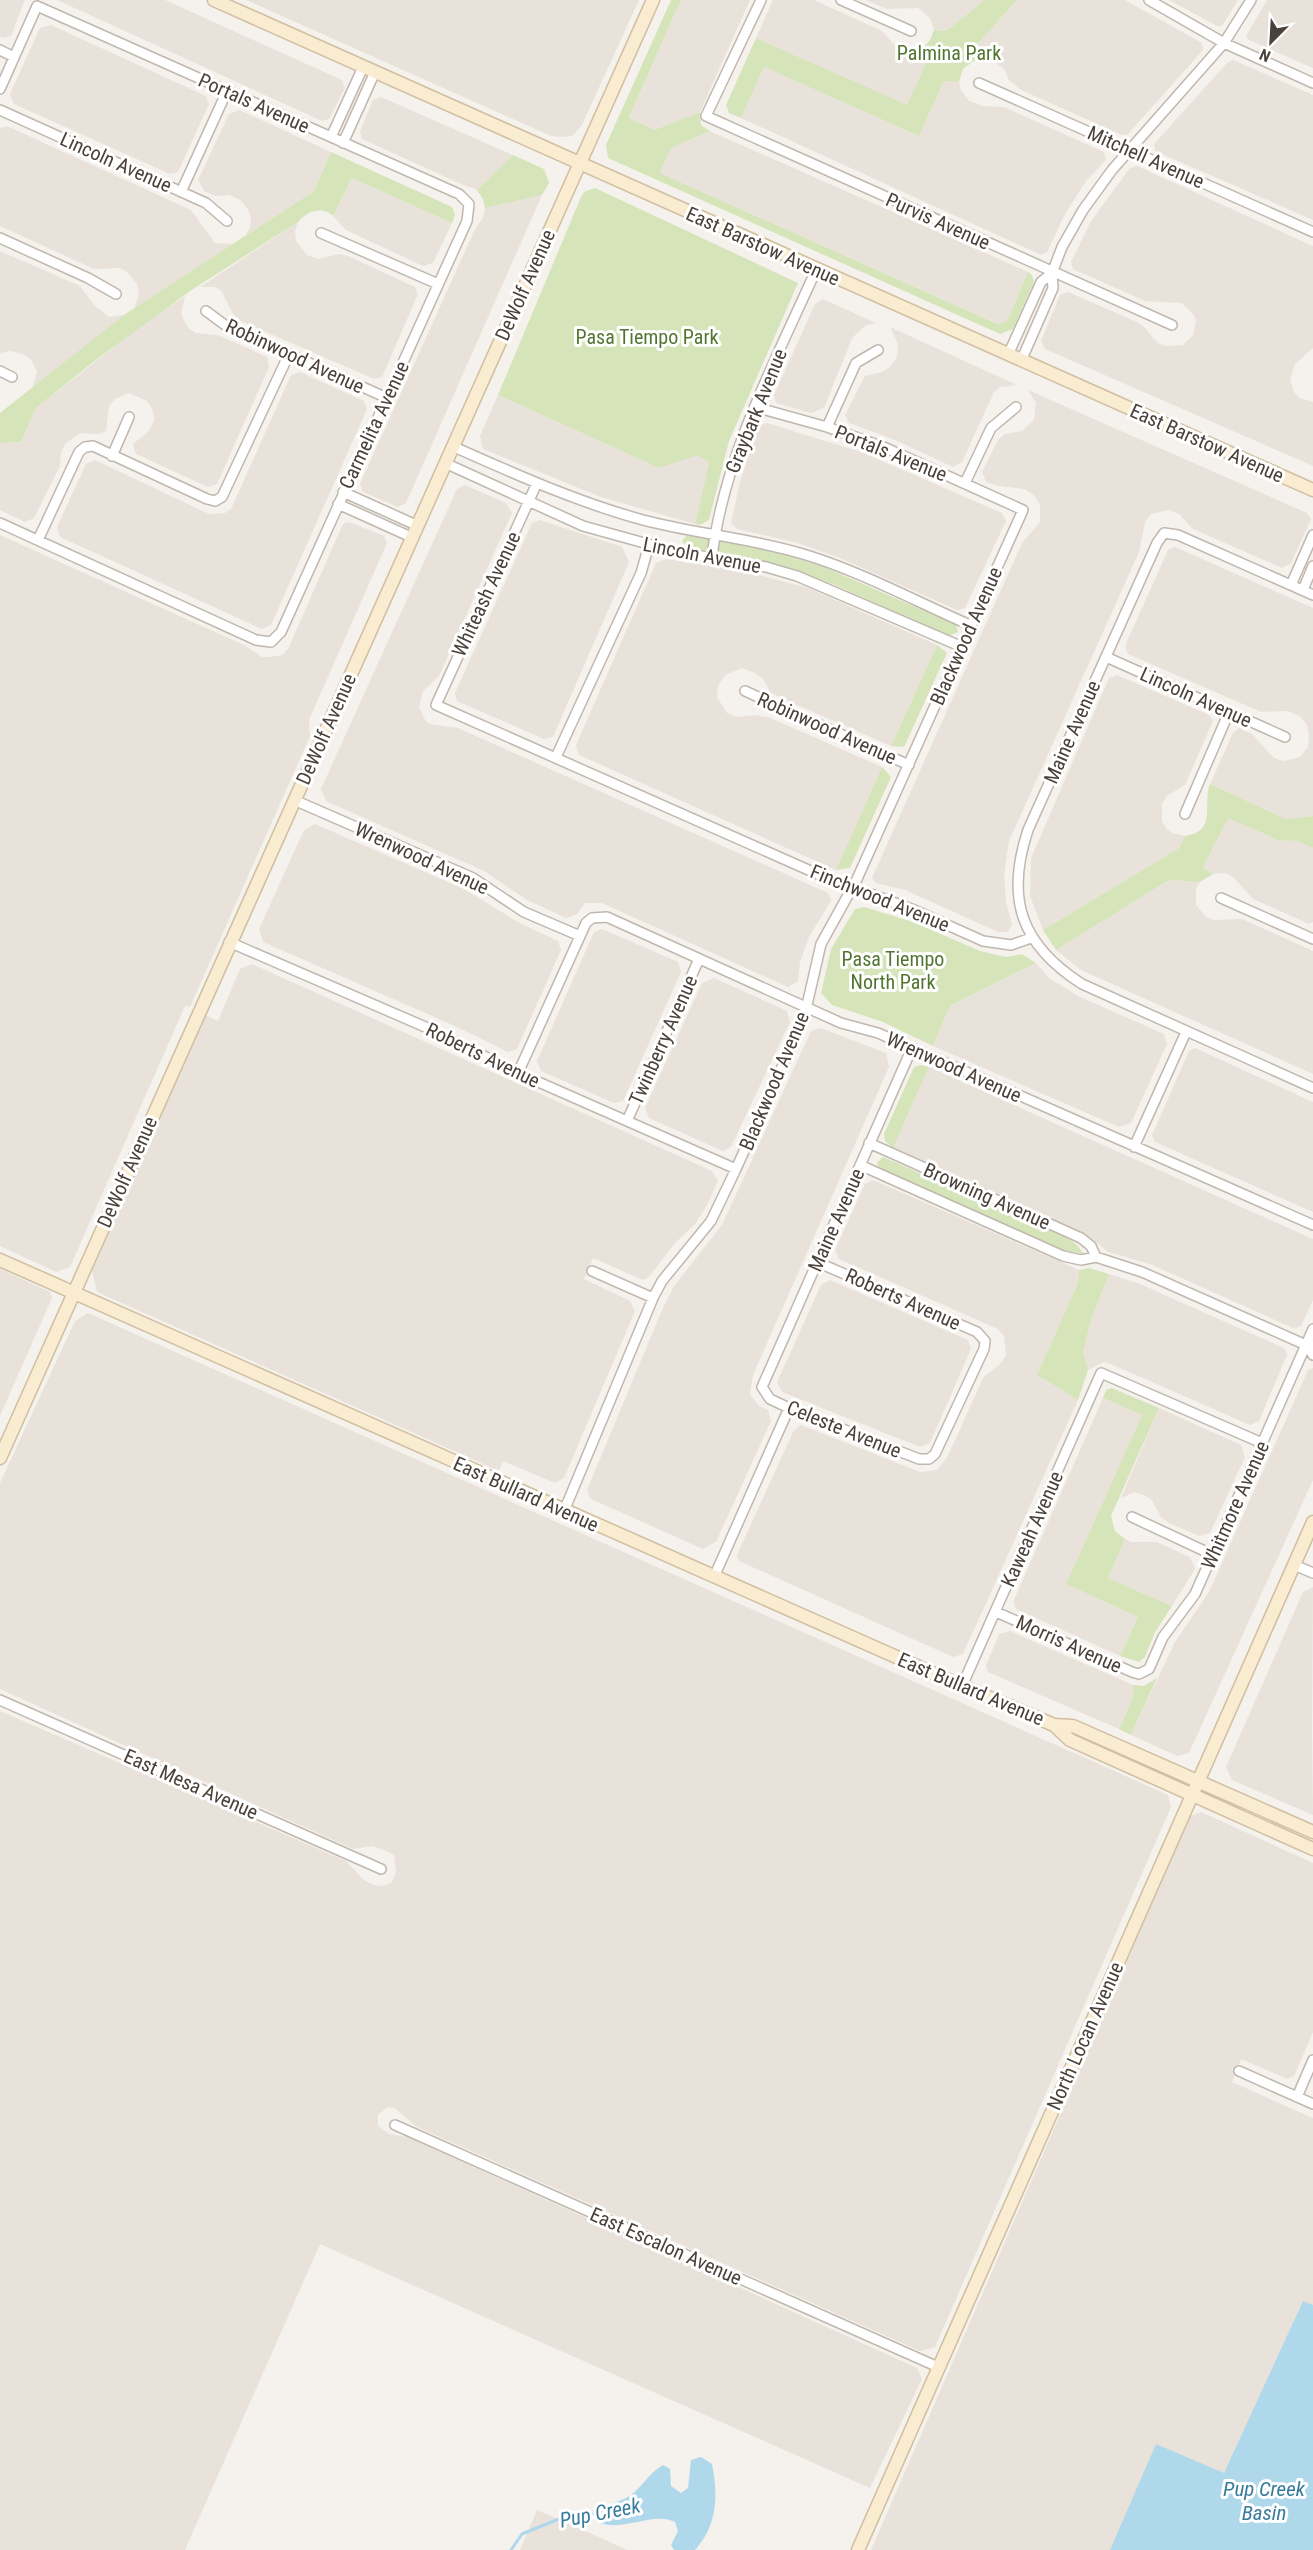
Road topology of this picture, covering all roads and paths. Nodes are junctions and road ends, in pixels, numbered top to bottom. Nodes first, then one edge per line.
1 (214, 0) edge
2 (652, 0) edge
3 (761, 0) edge
4 (841, 0) edge
5 (1149, 0) edge
6 (1251, 0) edge
7 (911, 31) dead end
8 (1224, 43) junction
9 (0, 50) edge
10 (14, 57) junction
11 (363, 67) junction
12 (375, 72) junction
13 (979, 82) dead end
14 (1313, 83) edge
15 (0, 89) edge
16 (227, 91) junction
17 (0, 110) edge
18 (331, 137) junction
19 (343, 143) junction
20 (1130, 150) junction
21 (580, 165) junction
22 (181, 192) junction
23 (469, 204) joint
24 (227, 221) dead end
25 (1313, 232) edge
26 (321, 233) dead end
27 (0, 238) edge
28 (816, 270) junction
29 (1052, 273) junction
30 (438, 284) junction
31 (116, 294) dead end
32 (206, 311) dead end
33 (1172, 325) dead end
34 (878, 350) dead end
35 (288, 354) junction
36 (1008, 355) junction
37 (1021, 361) junction
38 (0, 371) edge
39 (12, 377) dead end
40 (387, 398) junction
41 (755, 407) junction
42 (1016, 407) dead end
43 (129, 417) dead end
44 (827, 427) junction
45 (452, 446) junction
46 (112, 456) junction
47 (445, 463) junction
48 (537, 483) junction
49 (965, 483) junction
50 (1313, 489) edge
51 (343, 492) junction
52 (529, 502) junction
53 (338, 504) junction
54 (1023, 510) joint
55 (0, 523) edge
56 (414, 531) junction
57 (715, 535) junction
58 (1313, 535) edge
59 (38, 540) junction
60 (649, 545) junction
61 (712, 557) junction
62 (1313, 566) edge
63 (1292, 585) junction
64 (1302, 590) junction
65 (1313, 595) edge
66 (970, 625) junction
67 (960, 646) junction
68 (1106, 657) junction
69 (745, 691) dead end
70 (436, 705) joint
71 (1229, 712) junction
72 (1286, 737) dead end
73 (556, 757) junction
74 (909, 765) junction
75 (294, 800) junction
76 (1185, 814) dead end
77 (852, 889) junction
78 (1221, 898) dead end
79 (580, 936) junction
80 (1031, 938) junction
81 (1313, 939) edge
82 (229, 942) junction
83 (699, 959) junction
84 (806, 1008) junction
85 (1186, 1032) junction
86 (912, 1048) junction
87 (518, 1074) junction
88 (1313, 1088) edge
89 (627, 1121) junction
90 (869, 1143) junction
91 (1134, 1147) junction
92 (860, 1165) junction
93 (736, 1169) junction
94 (1313, 1225) edge
95 (1096, 1257) junction
96 (0, 1260) edge
97 (818, 1262) junction
98 (592, 1271) dead end
99 (73, 1293) junction
100 (653, 1298) junction
101 (1313, 1329) edge
102 (1309, 1345) edge
103 (1313, 1355) edge
104 (764, 1392) joint
105 (789, 1408) junction
106 (1262, 1443) junction
107 (0, 1458) edge
108 (929, 1460) joint
109 (564, 1511) junction
110 (1132, 1517) dead end
111 (1313, 1522) edge
112 (1213, 1554) junction
113 (1294, 1565) junction
114 (1313, 1573) edge
115 (714, 1577) junction
116 (996, 1612) junction
117 (1143, 1673) joint
118 (962, 1686) junction
119 (0, 1700) edge
120 (1054, 1725) junction
121 (1197, 1781) junction
122 (1191, 1794) junction
123 (1313, 1832) edge
124 (1313, 1849) edge
125 (381, 1869) dead end
126 (1313, 2060) edge
127 (1239, 2071) dead end
128 (1297, 2097) junction
129 (1313, 2104) edge
130 (395, 2125) dead end
131 (938, 2367) junction
132 (858, 2550) edge

1 - 11 street, East Barstow Avenue
2 - 21 street, DeWolf Avenue
3 - 29 street, Purvis Avenue
4 - 7 street
5 - 8 street
6 - 8 street
8 - 14 street
8 - 20 street
9 - 10 street
10 - 15 street
10 - 16 street, Portals Avenue
11 - 12 street, East Barstow Avenue
11 - 18 street
12 - 19 street
12 - 21 street, East Barstow Avenue
13 - 20 street, Mitchell Avenue
16 - 18 street, Portals Avenue
16 - 22 street
17 - 22 street, Lincoln Avenue
18 - 19 street, Portals Avenue
19 - 23 street, Portals Avenue
20 - 25 street, Mitchell Avenue
20 - 29 street
21 - 28 street, East Barstow Avenue
21 - 45 street, DeWolf Avenue
22 - 24 street, Lincoln Avenue
23 - 30 street, Carmelita Avenue
26 - 30 street
27 - 31 street
28 - 36 street, East Barstow Avenue
28 - 41 street, Graybark Avenue
29 - 33 street, Purvis Avenue
29 - 36 street
29 - 37 street
30 - 40 street, Carmelita Avenue
32 - 35 street, Robinwood Avenue
34 - 44 street
35 - 40 street, Robinwood Avenue
35 - 46 street
36 - 37 street, East Barstow Avenue
37 - 50 street, East Barstow Avenue
38 - 39 street
40 - 51 street, Carmelita Avenue
41 - 44 street, Portals Avenue
41 - 57 street, Graybark Avenue
42 - 49 street
43 - 46 street
44 - 49 street, Portals Avenue
45 - 47 street, DeWolf Avenue
45 - 48 street, Lincoln Avenue
46 - 59 street
47 - 52 street, Lincoln Avenue
47 - 56 street, DeWolf Avenue
48 - 52 street, Whiteash Avenue
48 - 57 street, Lincoln Avenue
49 - 54 street, Portals Avenue
51 - 53 street, Carmelita Avenue
51 - 56 street
52 - 60 street, Lincoln Avenue
52 - 70 street, Whiteash Avenue
53 - 56 street
53 - 59 street, Carmelita Avenue
54 - 66 street, Blackwood Avenue
55 - 59 street
56 - 75 street, DeWolf Avenue
57 - 61 street, Graybark Avenue
57 - 66 street, Lincoln Avenue
58 - 63 street
60 - 61 street, Lincoln Avenue
60 - 73 street
61 - 67 street, Lincoln Avenue
62 - 64 street
63 - 64 street
63 - 68 street, Maine Avenue
64 - 65 street
66 - 67 street, Blackwood Avenue
67 - 74 street, Blackwood Avenue
68 - 71 street, Lincoln Avenue
68 - 80 street, Maine Avenue
69 - 74 street, Robinwood Avenue
70 - 73 street, Finchwood Avenue
71 - 72 street, Lincoln Avenue
71 - 76 street
73 - 77 street, Finchwood Avenue
74 - 77 street, Blackwood Avenue
75 - 79 street, Wrenwood Avenue
75 - 82 street, DeWolf Avenue
77 - 80 street, Finchwood Avenue
77 - 84 street, Blackwood Avenue
78 - 81 street
79 - 83 street, Wrenwood Avenue
79 - 87 street
80 - 85 street
82 - 87 street, Roberts Avenue
82 - 99 street, DeWolf Avenue
83 - 84 street, Wrenwood Avenue
83 - 89 street, Twinberry Avenue
84 - 86 street, Wrenwood Avenue
84 - 93 street, Blackwood Avenue
85 - 88 street
85 - 91 street
86 - 90 street, Maine Avenue
86 - 91 street, Wrenwood Avenue
87 - 89 street, Roberts Avenue
89 - 93 street, Roberts Avenue
90 - 92 street, Maine Avenue
90 - 95 street, Browning Avenue
91 - 94 street, Wrenwood Avenue
92 - 95 street, Browning Avenue
92 - 97 street, Maine Avenue
93 - 100 street, Blackwood Avenue
95 - 102 street, Browning Avenue
96 - 99 street, East Bullard Avenue
97 - 104 street, Maine Avenue
97 - 108 street, Roberts Avenue
98 - 100 street
99 - 107 street, DeWolf Avenue
99 - 109 street, East Bullard Avenue
100 - 109 street, Blackwood Avenue
101 - 102 street, Whitmore Avenue
102 - 103 street
102 - 106 street, Whitmore Avenue
104 - 105 street, Celeste Avenue
105 - 108 street, Celeste Avenue
105 - 115 street
106 - 112 street, Whitmore Avenue
106 - 116 street, Kaweah Avenue
109 - 115 street, East Bullard Avenue
110 - 112 street
111 - 113 street, North Locan Avenue
112 - 117 street, Whitmore Avenue
113 - 114 street
113 - 121 street, North Locan Avenue
115 - 118 street, East Bullard Avenue
116 - 117 street, Morris Avenue
116 - 118 street, Kaweah Avenue
118 - 120 street, East Bullard Avenue
119 - 125 street, East Mesa Avenue
120 - 121 street, East Bullard Avenue
120 - 122 street, East Bullard Avenue
121 - 122 street, North Locan Avenue
121 - 123 street, East Bullard Avenue
122 - 124 street, East Bullard Avenue
122 - 131 street, North Locan Avenue
126 - 128 street
127 - 128 street
128 - 129 street
130 - 131 street, East Escalon Avenue
131 - 132 street, North Locan Avenue

